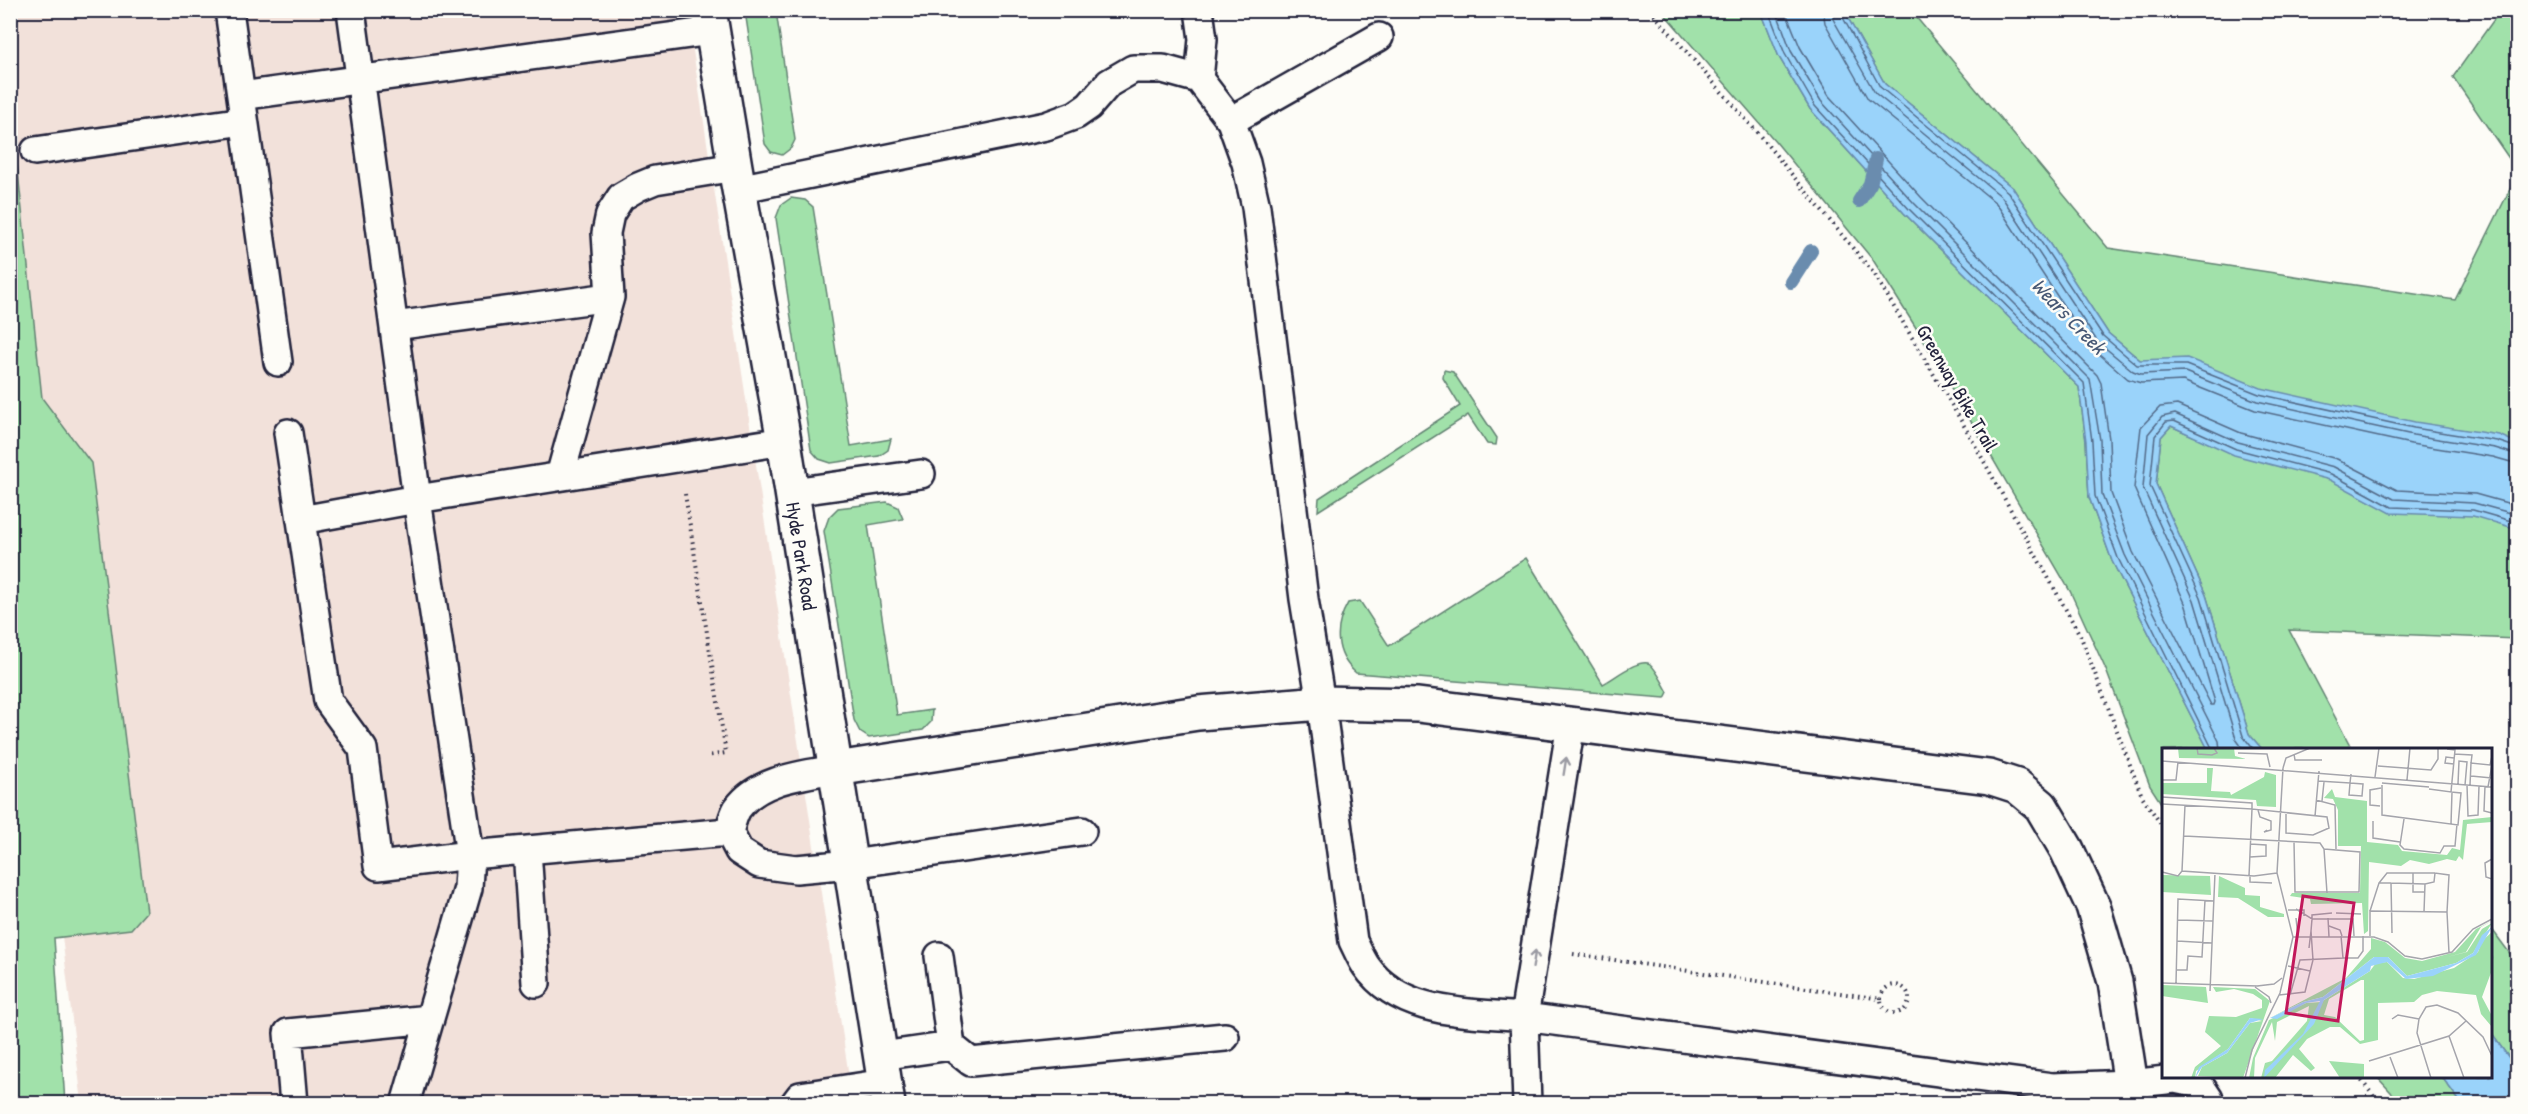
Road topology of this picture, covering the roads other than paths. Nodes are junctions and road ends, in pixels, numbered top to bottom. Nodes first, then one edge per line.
1 (229, 10) edge
2 (351, 10) edge
3 (1199, 10) edge
4 (711, 21) edge
5 (1379, 37) dead end
6 (1199, 79) junction
7 (360, 80) junction
8 (243, 109) junction
9 (1231, 121) junction
10 (35, 151) dead end
11 (736, 178) junction
12 (610, 297) junction
13 (394, 326) junction
14 (278, 362) dead end
15 (288, 433) dead end
16 (784, 441) junction
17 (921, 474) dead end
18 (560, 476) junction
19 (792, 492) junction
20 (417, 499) junction
21 (301, 520) junction
22 (1321, 703) junction
23 (1571, 724) junction
24 (836, 768) junction
25 (1082, 831) dead end
26 (729, 832) junction
27 (526, 850) junction
28 (470, 855) junction
29 (851, 864) junction
30 (939, 956) dead end
31 (536, 983) dead end
32 (1524, 1017) junction
33 (430, 1019) junction
34 (1226, 1036) dead end
35 (951, 1046) junction
36 (885, 1081) edge
37 (2129, 1097) edge
38 (294, 1104) edge
39 (405, 1104) edge
40 (794, 1104) edge
41 (1527, 1104) edge
42 (2209, 1104) edge

1 - 8 lane
2 - 7 lane
3 - 6 lane
4 - 7 lane
4 - 11 street, Hyde Park Road
5 - 9 lane
6 - 9 lane
6 - 11 lane
7 - 8 lane
7 - 13 lane
8 - 10 lane
8 - 14 lane
9 - 22 lane
11 - 12 lane
11 - 16 street, Hyde Park Road
12 - 13 lane
12 - 18 lane
13 - 20 lane
15 - 21 lane
16 - 18 lane
16 - 19 street, Hyde Park Road
17 - 19 lane
18 - 20 lane
19 - 24 street, Hyde Park Road
20 - 21 lane
20 - 28 lane
21 - 28 lane
22 - 23 street
22 - 24 street
22 - 32 lane
32 -> 23 lane
23 - 37 street
24 - 26 lane
24 - 29 street, Hyde Park Road
25 - 29 lane
26 - 27 lane
26 - 29 lane
27 - 28 lane
27 - 31 lane
28 - 33 lane
29 - 36 street, Hyde Park Road
30 - 35 lane
32 - 37 lane
32 - 41 lane
33 - 38 lane
33 - 39 lane
34 - 35 lane
35 - 36 lane
36 - 40 lane
37 - 42 lane

